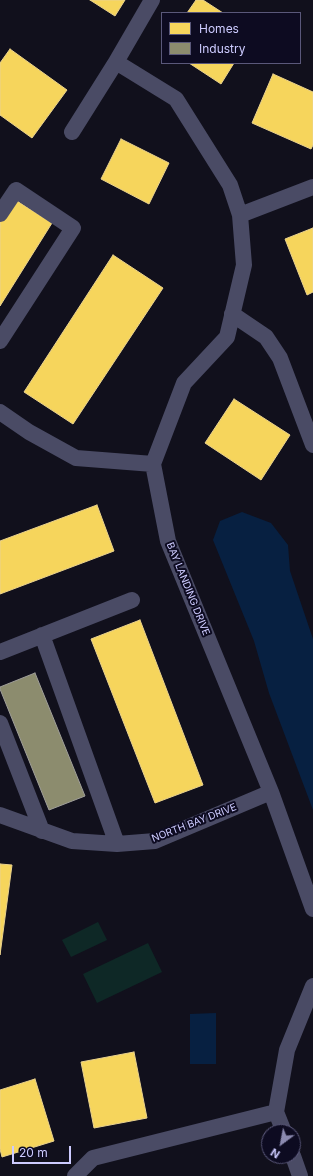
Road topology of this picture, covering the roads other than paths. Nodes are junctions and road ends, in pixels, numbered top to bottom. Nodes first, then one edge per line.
1 (152, 0) edge
2 (116, 62) junction
3 (72, 132) dead end
4 (313, 187) edge
5 (0, 214) edge
6 (240, 215) junction
7 (232, 314) junction
8 (0, 341) edge
9 (0, 412) edge
10 (313, 445) edge
11 (153, 464) junction
12 (132, 600) dead end
13 (42, 635) junction
14 (0, 652) edge
15 (0, 723) edge
16 (271, 792) junction
17 (0, 815) edge
18 (42, 831) junction
19 (117, 844) junction
20 (313, 909) edge
21 (313, 986) edge
22 (276, 1112) junction
23 (281, 1124) edge
24 (296, 1164) edge
25 (74, 1176) edge
26 (300, 1176) edge

1 - 2 street
2 - 3 street
2 - 6 street
4 - 6 street
5 - 8 street
6 - 7 street
7 - 10 street
7 - 11 street
9 - 11 street
11 - 16 street, BAY LANDING DRIVE
12 - 13 street
13 - 14 street
13 - 19 street
15 - 18 street
16 - 19 street, NORTH BAY DRIVE
16 - 20 street, BAY LANDING DRIVE
17 - 18 street, NORTH BAY DRIVE
18 - 19 street, NORTH BAY DRIVE
21 - 22 street
22 - 23 street
22 - 25 street
24 - 26 street

